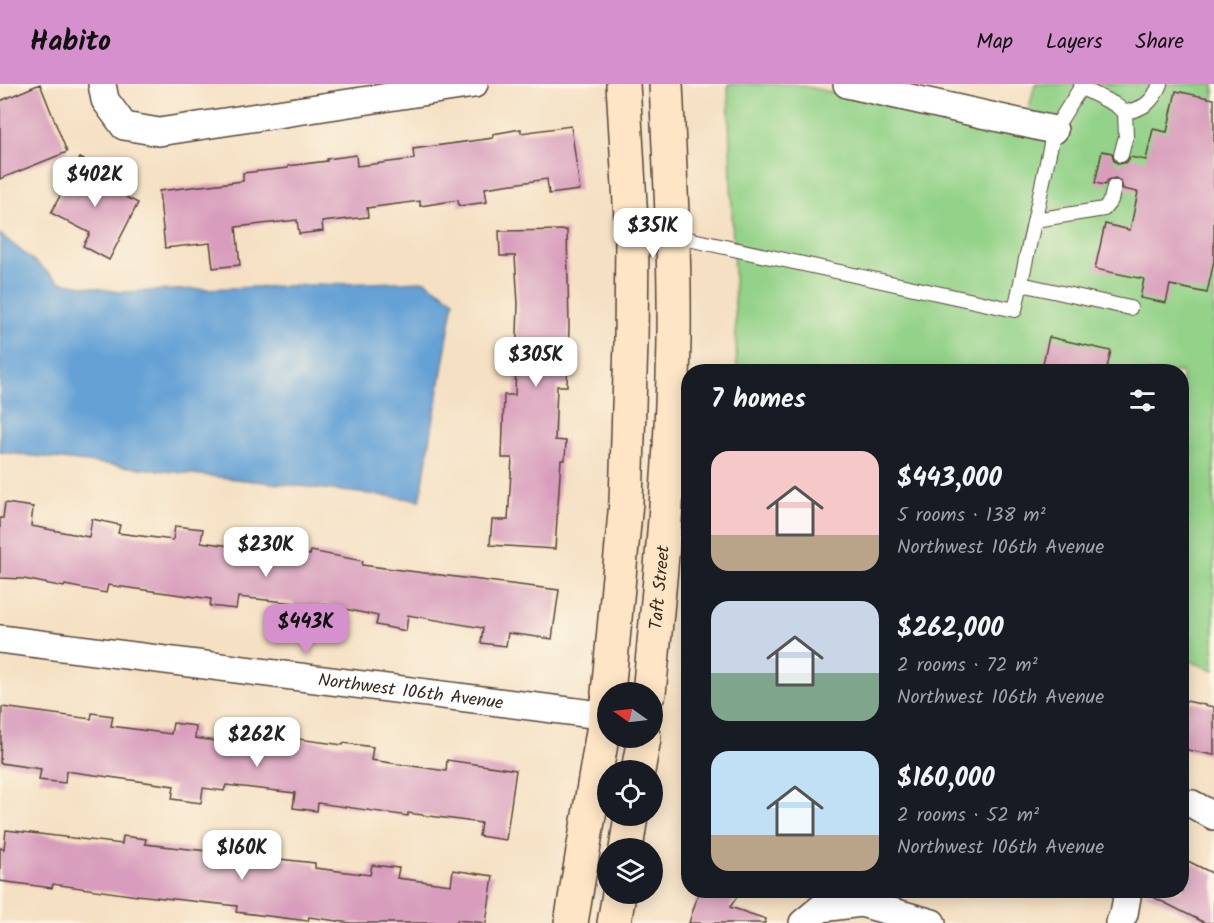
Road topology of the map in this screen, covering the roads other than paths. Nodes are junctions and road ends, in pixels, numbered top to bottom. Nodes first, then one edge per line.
1 (102, 84) edge
2 (474, 84) edge
3 (623, 84) edge
4 (666, 84) edge
5 (847, 84) edge
6 (1160, 84) edge
7 (1083, 86) edge
8 (1125, 112) junction
9 (1054, 130) junction
10 (1121, 155) dead end
11 (1114, 187) dead end
12 (1035, 220) junction
13 (674, 236) junction
14 (632, 237) junction
15 (1021, 284) junction
16 (1130, 308) dead end
17 (0, 639) edge
18 (609, 682) edge
19 (650, 682) edge
20 (597, 706) edge
21 (600, 748) edge
22 (1189, 804) edge
23 (1214, 816) edge
24 (1127, 898) edge
25 (617, 904) edge
26 (571, 923) edge
27 (614, 923) edge
28 (803, 923) edge
29 (932, 923) edge
30 (1119, 923) edge

1 - 2 street
3 - 14 street
4 - 13 street, Taft Street
5 - 9 street
6 - 8 lane
7 - 8 lane
7 - 9 lane
8 - 10 lane
9 - 12 lane
11 - 12 lane
12 - 15 lane
13 - 14 street
13 - 15 lane
13 - 19 street, Taft Street
14 - 18 street
15 - 16 lane
17 - 20 street, Northwest 106th Avenue
21 - 26 street
22 - 23 street
24 - 30 street
25 - 27 street
28 - 29 street

